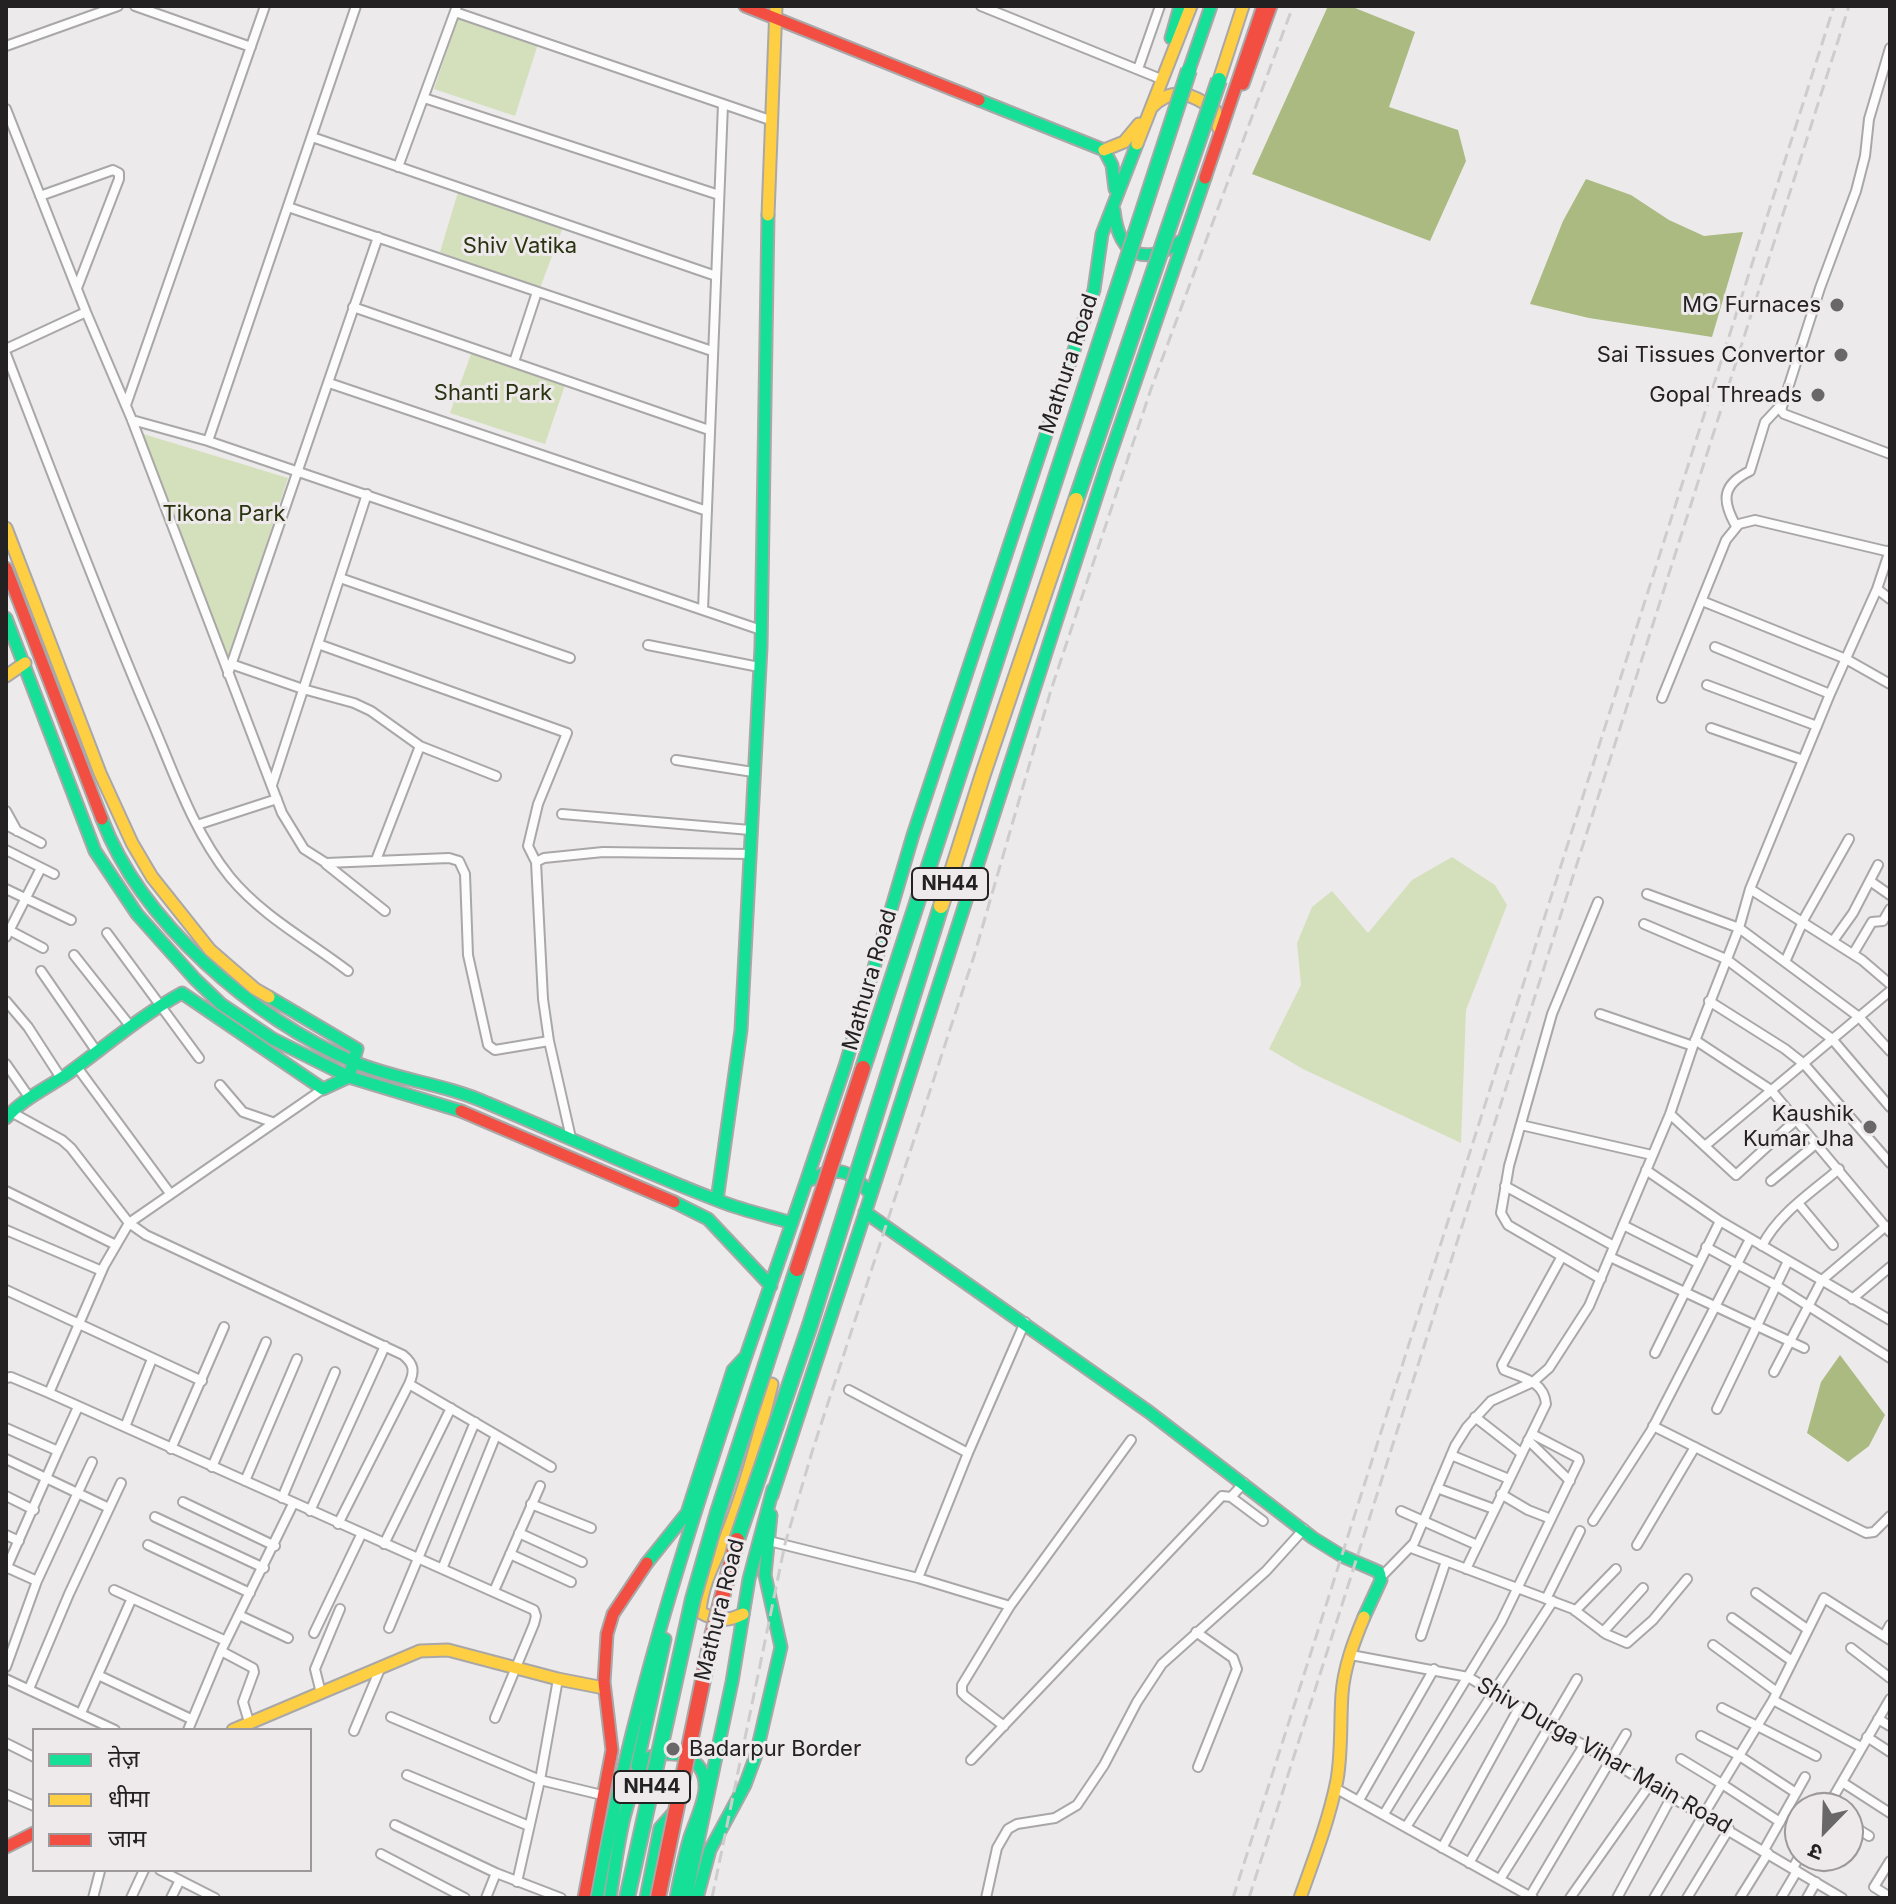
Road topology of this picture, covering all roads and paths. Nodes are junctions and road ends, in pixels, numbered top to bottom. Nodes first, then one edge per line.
1 (118, 6) edge
2 (135, 6) edge
3 (265, 6) edge
4 (356, 6) edge
5 (745, 6) edge
6 (981, 6) edge
7 (1160, 6) edge
8 (1180, 6) edge
9 (1191, 6) edge
10 (1211, 6) edge
11 (1243, 6) edge
12 (1263, 6) edge
13 (1271, 6) edge
14 (456, 9) edge
15 (776, 11) edge
16 (6, 46) edge
17 (1174, 46) junction
18 (251, 47) junction
19 (1890, 51) edge
20 (1138, 69) junction
21 (1161, 79) junction
22 (424, 98) junction
23 (1231, 101) junction
24 (723, 104) junction
25 (6, 109) edge
26 (1146, 116) junction
27 (770, 120) junction
28 (312, 137) junction
29 (1218, 139) junction
30 (1104, 150) junction
31 (398, 167) junction
32 (719, 195) junction
33 (40, 196) junction
34 (1114, 202) junction
35 (288, 207) junction
36 (378, 237) junction
37 (1184, 238) junction
38 (716, 276) junction
39 (77, 289) junction
40 (537, 292) junction
41 (353, 307) junction
42 (86, 312) junction
43 (712, 351) junction
44 (6, 352) edge
45 (514, 362) junction
46 (329, 383) junction
47 (126, 405) junction
48 (1781, 405) junction
49 (132, 420) junction
50 (709, 430) junction
51 (208, 441) junction
52 (1890, 454) edge
53 (297, 471) junction
54 (367, 494) junction
55 (707, 511) junction
56 (1736, 526) junction
57 (6, 528) edge
58 (1890, 550) edge
59 (6, 568) edge
60 (340, 578) junction
61 (1877, 589) junction
62 (1890, 599) edge
63 (1702, 601) junction
64 (703, 610) junction
65 (6, 618) edge
66 (761, 630) junction
67 (318, 644) junction
68 (648, 645) dead end
69 (1715, 647) dead end
70 (570, 658) dead end
71 (1846, 659) junction
72 (25, 663) junction
73 (759, 667) junction
74 (230, 669) junction
75 (6, 676) edge
76 (1890, 683) edge
77 (1707, 685) dead end
78 (303, 689) junction
79 (1830, 694) junction
80 (1662, 698) dead end
81 (1817, 726) junction
82 (1711, 728) dead end
83 (81, 743) junction
84 (420, 746) junction
85 (676, 760) dead end
86 (1803, 760) junction
87 (753, 772) junction
88 (496, 776) dead end
89 (272, 785) junction
90 (277, 799) junction
91 (6, 811) edge
92 (562, 814) dead end
93 (6, 825) edge
94 (197, 825) junction
95 (750, 830) junction
96 (17, 831) junction
97 (1849, 839) dead end
98 (41, 843) dead end
99 (6, 850) edge
100 (749, 854) junction
101 (376, 860) junction
102 (536, 862) junction
103 (326, 863) junction
104 (1878, 865) dead end
105 (41, 868) junction
106 (54, 874) dead end
107 (1870, 881) junction
108 (6, 889) edge
109 (1750, 889) junction
110 (1647, 894) dead end
111 (1890, 895) edge
112 (26, 899) junction
113 (1598, 902) dead end
114 (1890, 909) edge
115 (385, 911) dead end
116 (71, 920) dead end
117 (1802, 923) junction
118 (1644, 924) dead end
119 (1739, 928) junction
120 (7, 932) edge
121 (107, 933) dead end
122 (1833, 941) junction
123 (43, 948) dead end
124 (1853, 954) junction
125 (74, 955) dead end
126 (1726, 959) junction
127 (1785, 962) junction
128 (41, 971) dead end
129 (348, 971) dead end
130 (1890, 984) edge
131 (1890, 991) edge
132 (6, 1001) edge
133 (1709, 1001) junction
134 (161, 1003) junction
135 (1600, 1014) dead end
136 (1859, 1017) junction
137 (131, 1027) junction
138 (1832, 1039) junction
139 (549, 1041) junction
140 (1694, 1043) junction
141 (1890, 1051) edge
142 (97, 1052) junction
143 (199, 1058) dead end
144 (355, 1062) junction
145 (6, 1064) edge
146 (1804, 1064) junction
147 (77, 1067) junction
148 (349, 1077) junction
149 (61, 1078) junction
150 (220, 1085) dead end
151 (323, 1089) junction
152 (1771, 1090) junction
153 (29, 1097) junction
154 (1890, 1107) edge
155 (1670, 1114) junction
156 (9, 1115) edge
157 (1797, 1119) junction
158 (272, 1122) junction
159 (1521, 1125) junction
160 (571, 1138) junction
161 (1817, 1143) junction
162 (1706, 1145) junction
163 (1652, 1155) junction
164 (1890, 1163) edge
165 (1839, 1169) junction
166 (1646, 1170) junction
167 (1771, 1181) dead end
168 (806, 1182) junction
169 (1505, 1186) junction
170 (6, 1191) edge
171 (169, 1192) junction
172 (871, 1195) junction
173 (717, 1200) junction
174 (1798, 1203) junction
175 (865, 1212) junction
176 (1720, 1221) junction
177 (129, 1223) junction
178 (792, 1223) junction
179 (1623, 1225) junction
180 (1888, 1229) edge
181 (6, 1230) edge
182 (1750, 1239) junction
183 (114, 1244) junction
184 (1833, 1245) dead end
185 (1614, 1246) junction
186 (1762, 1246) junction
187 (1706, 1247) junction
188 (1610, 1257) junction
189 (1561, 1258) junction
190 (1788, 1261) junction
191 (1698, 1263) junction
192 (1737, 1265) junction
193 (1890, 1267) edge
194 (102, 1271) junction
195 (1601, 1279) junction
196 (1822, 1280) junction
197 (771, 1286) junction
198 (1777, 1286) junction
199 (6, 1290) edge
200 (1684, 1292) junction
201 (1852, 1299) junction
202 (1808, 1306) junction
203 (1717, 1307) junction
204 (1890, 1320) edge
205 (1025, 1322) junction
206 (80, 1325) junction
207 (1757, 1326) junction
208 (224, 1327) dead end
209 (1790, 1341) junction
210 (266, 1342) dead end
211 (385, 1346) junction
212 (1804, 1348) dead end
213 (1655, 1353) dead end
214 (1890, 1358) edge
215 (152, 1359) junction
216 (297, 1359) dead end
217 (744, 1363) junction
218 (335, 1372) dead end
219 (1774, 1372) dead end
220 (6, 1378) edge
221 (202, 1381) junction
222 (1533, 1382) junction
223 (409, 1384) junction
224 (772, 1384) junction
225 (807, 1385) junction
226 (849, 1390) dead end
227 (49, 1393) junction
228 (78, 1407) junction
229 (451, 1408) junction
230 (1717, 1409) dead end
231 (1475, 1417) junction
232 (475, 1422) junction
233 (1653, 1426) junction
234 (125, 1427) junction
235 (6, 1428) edge
236 (496, 1435) junction
237 (1530, 1437) junction
238 (1131, 1440) dead end
239 (1695, 1447) junction
240 (171, 1449) junction
241 (58, 1451) junction
242 (968, 1453) junction
243 (1521, 1453) junction
244 (1451, 1455) junction
245 (6, 1459) edge
246 (92, 1462) dead end
247 (212, 1467) junction
248 (551, 1467) dead end
249 (47, 1478) junction
250 (1509, 1479) junction
251 (245, 1481) junction
252 (1570, 1481) junction
253 (121, 1483) dead end
254 (1244, 1483) junction
255 (540, 1486) dead end
256 (1437, 1488) junction
257 (773, 1489) junction
258 (78, 1494) junction
259 (1501, 1494) junction
260 (6, 1496) edge
261 (1231, 1497) junction
262 (282, 1498) junction
263 (183, 1502) dead end
264 (293, 1504) junction
265 (531, 1504) junction
266 (109, 1508) junction
267 (1494, 1509) junction
268 (34, 1510) junction
269 (310, 1511) junction
270 (1401, 1511) dead end
271 (1890, 1516) edge
272 (155, 1517) dead end
273 (1551, 1519) junction
274 (1423, 1520) junction
275 (1263, 1521) dead end
276 (1593, 1521) dead end
277 (338, 1524) junction
278 (591, 1528) dead end
279 (1304, 1529) junction
280 (1580, 1531) dead end
281 (519, 1533) junction
282 (6, 1535) edge
283 (361, 1535) junction
284 (19, 1541) junction
285 (769, 1541) junction
286 (384, 1544) junction
287 (148, 1545) dead end
288 (1477, 1545) junction
289 (1637, 1545) dead end
290 (275, 1546) junction
291 (1411, 1548) junction
292 (510, 1554) junction
293 (417, 1559) junction
294 (1446, 1561) junction
295 (582, 1562) dead end
296 (6, 1568) edge
297 (264, 1568) junction
298 (442, 1569) junction
299 (1466, 1569) junction
300 (1616, 1569) dead end
301 (1381, 1577) junction
302 (918, 1578) junction
303 (1687, 1579) dead end
304 (37, 1581) junction
305 (571, 1582) dead end
306 (1643, 1588) dead end
307 (1519, 1589) junction
308 (114, 1590) dead end
309 (494, 1591) junction
310 (250, 1593) junction
311 (1756, 1593) dead end
312 (671, 1596) junction
313 (132, 1598) junction
314 (1550, 1600) junction
315 (1010, 1606) junction
316 (340, 1609) dead end
317 (1575, 1611) junction
318 (743, 1614) junction
319 (239, 1615) junction
320 (1732, 1618) dead end
321 (1890, 1625) edge
322 (389, 1628) dead end
323 (1807, 1629) junction
324 (1196, 1632) junction
325 (1603, 1632) junction
326 (314, 1633) dead end
327 (1421, 1636) dead end
328 (288, 1638) dead end
329 (1887, 1638) edge
330 (226, 1641) junction
331 (1713, 1645) dead end
332 (1851, 1648) dead end
333 (221, 1651) junction
334 (1351, 1655) junction
335 (1792, 1661) junction
336 (6, 1667) edge
337 (514, 1667) junction
338 (380, 1669) junction
339 (1434, 1669) junction
340 (98, 1675) junction
341 (1468, 1677) junction
342 (1890, 1678) edge
343 (6, 1679) edge
344 (558, 1679) junction
345 (1577, 1679) dead end
346 (604, 1688) junction
347 (29, 1689) junction
348 (1495, 1691) junction
349 (321, 1693) junction
350 (1775, 1696) junction
351 (1890, 1699) edge
352 (1520, 1706) junction
353 (1722, 1708) dead end
354 (81, 1713) junction
355 (391, 1717) dead end
356 (495, 1718) dead end
357 (191, 1719) junction
358 (1878, 1719) junction
359 (249, 1722) junction
360 (1552, 1725) junction
361 (1004, 1726) junction
362 (1757, 1726) junction
363 (1890, 1726) edge
364 (111, 1728) edge
365 (189, 1728) edge
366 (237, 1728) edge
367 (354, 1731) dead end
368 (1626, 1734) dead end
369 (1701, 1736) dead end
370 (1867, 1737) junction
371 (6, 1743) edge
372 (1585, 1744) junction
373 (1861, 1747) junction
374 (673, 1751) junction
375 (1890, 1752) edge
376 (1738, 1755) junction
377 (32, 1756) edge
378 (1816, 1756) dead end
379 (1681, 1759) dead end
380 (971, 1760) dead end
381 (1612, 1760) junction
382 (1198, 1767) dead end
383 (407, 1775) dead end
384 (1805, 1777) dead end
385 (540, 1780) junction
386 (1842, 1782) junction
387 (634, 1783) junction
388 (1651, 1783) junction
389 (1722, 1784) junction
390 (1335, 1788) junction
391 (1794, 1792) edge
392 (1797, 1792) edge
393 (1836, 1792) edge
394 (6, 1794) edge
395 (602, 1795) junction
396 (1672, 1796) junction
397 (1359, 1800) junction
398 (32, 1805) edge
399 (681, 1805) junction
400 (1890, 1813) edge
401 (1384, 1814) junction
402 (1704, 1814) junction
403 (1784, 1815) edge
404 (1780, 1822) junction
405 (395, 1825) dead end
406 (529, 1826) junction
407 (693, 1826) junction
408 (1406, 1827) junction
409 (1729, 1829) junction
410 (1864, 1833) edge
411 (32, 1834) edge
412 (1869, 1836) dead end
413 (6, 1847) edge
414 (1442, 1848) junction
415 (1766, 1852) junction
416 (381, 1854) dead end
417 (1469, 1863) junction
418 (1784, 1863) edge
419 (1890, 1863) edge
420 (100, 1872) edge
421 (143, 1872) edge
422 (164, 1872) edge
423 (1794, 1872) edge
424 (1800, 1872) edge
425 (496, 1873) junction
426 (1500, 1879) junction
427 (180, 1880) junction
428 (517, 1882) junction
429 (1816, 1882) junction
430 (204, 1896) edge
431 (1531, 1897) edge
432 (1890, 1897) edge
433 (93, 1898) edge
434 (131, 1898) edge
435 (171, 1898) edge
436 (215, 1898) edge
437 (465, 1898) edge
438 (486, 1898) edge
439 (561, 1898) edge
440 (584, 1898) edge
441 (597, 1898) edge
442 (610, 1898) edge
443 (627, 1898) edge
444 (646, 1898) edge
445 (658, 1898) edge
446 (676, 1898) edge
447 (686, 1898) edge
448 (697, 1898) edge
449 (986, 1898) edge
450 (1300, 1898) edge
451 (1570, 1898) edge
452 (1617, 1898) edge
453 (1654, 1898) edge
454 (1687, 1898) edge
455 (1740, 1898) edge
456 (1781, 1898) edge
457 (1807, 1898) edge
458 (1841, 1898) edge

1 - 16 street
2 - 18 street
3 - 18 street
4 - 28 street
5 - 15 main road
6 - 20 street
7 - 20 street
8 - 17 main road
9 - 17 main road, Mathura Road
10 - 443 main road, Mathura Road / NH44, bridge
11 - 445 main road, Mathura Road / NH44, bridge
12 - 23 main road, Mathura Road
13 - 23 main road
14 - 22 street
14 - 24 street
15 - 27 main road
15 - 30 main road
17 - 21 main road, Mathura Road
18 - 47 street
19 - 48 street
20 - 21 street
21 - 26 main road, Mathura Road
22 - 31 street
22 - 32 street
23 - 29 main road, Mathura Road
24 - 27 street
24 - 32 street
25 - 33 street
26 - 29 main road
26 - 30 main road
26 - 34 main road, Mathura Road
27 - 66 main road
28 - 31 street
28 - 35 street
29 - 37 main road, Mathura Road
30 - 34 main road
31 - 38 street
32 - 38 street
33 - 39 street
33 - 39 street
34 - 37 main road
34 - 168 main road, Mathura Road
35 - 36 street
35 - 51 street
36 - 40 street
36 - 41 street
37 - 172 main road, Mathura Road
38 - 43 street
39 - 42 street
40 - 43 street
40 - 45 street
41 - 45 street
41 - 46 street
42 - 44 street
42 - 47 street
43 - 50 street
44 - 94 street
45 - 50 street
46 - 53 street
46 - 55 street
47 - 49 street
48 - 52 street
48 - 56 street
49 - 51 street
49 - 74 street
50 - 55 street
51 - 53 street
53 - 54 street
53 - 74 street
54 - 60 street
54 - 64 street
55 - 64 street
56 - 58 street
56 - 63 street
57 - 83 main road
58 - 61 street
59 - 83 main road
60 - 67 street
60 - 70 street
61 - 62 street
61 - 71 street
63 - 71 street
63 - 80 street
64 - 66 street
65 - 72 main road
66 - 73 main road
67 - 78 street
67 - 102 street
68 - 73 street
69 - 79 street
71 - 76 street
71 - 79 street
72 - 75 main road
72 - 148 main road
73 - 87 main road
74 - 78 street
74 - 89 street
77 - 81 street
78 - 84 street
78 - 89 street
79 - 81 street
81 - 86 street
82 - 86 street
83 - 144 main road
84 - 88 street
84 - 101 street
85 - 87 street
86 - 109 street
87 - 95 main road
89 - 90 street
90 - 94 street
90 - 103 street
91 - 96 street
92 - 95 street
93 - 96 street
94 - 129 street
95 - 100 main road
96 - 98 street
97 - 117 street
99 - 105 street
100 - 102 street
100 - 173 main road
101 - 103 street
101 - 139 street
102 - 139 street
103 - 115 street
104 - 107 street
105 - 106 street
105 - 112 street
107 - 111 street
107 - 122 street
108 - 112 street
109 - 117 street
109 - 119 street
110 - 119 street
112 - 116 street
112 - 120 street
113 - 159 street
114 - 124 street
117 - 122 street
117 - 127 street
118 - 126 street
119 - 126 street
119 - 127 street
120 - 123 street
121 - 134 street
122 - 124 street
124 - 130 street
125 - 137 street
126 - 133 street
126 - 138 street
127 - 136 street
128 - 142 street
131 - 136 street
132 - 149 street
133 - 140 street
133 - 146 street
134 - 137 main road
134 - 143 street
134 - 151 main road
135 - 140 street
136 - 138 street
136 - 141 street
137 - 142 main road
138 - 146 street
138 - 154 street
139 - 160 street
140 - 152 street
140 - 155 street
142 - 147 main road
144 - 148 main road
144 - 160 main road
145 - 153 street
146 - 152 street
146 - 164 street
147 - 149 main road
147 - 171 street
148 - 151 main road
148 - 197 main road
149 - 153 main road
150 - 158 street
151 - 158 street
152 - 157 street
152 - 162 street
153 - 156 main road
155 - 162 street
155 - 163 street
156 - 177 street
157 - 161 street
157 - 162 street
158 - 171 street
159 - 163 street
159 - 169 street
160 - 173 main road
161 - 165 street
161 - 167 street
163 - 166 street
165 - 174 street
165 - 180 street
166 - 176 street
166 - 179 street
168 - 172 main road
168 - 178 main road, Mathura Road
169 - 185 street
169 - 189 street
170 - 183 street
171 - 177 street
172 - 175 main road, Mathura Road
173 - 178 main road
174 - 184 street
174 - 186 street
175 - 205 main road
175 - 225 main road, Mathura Road
176 - 182 street
176 - 187 street
177 - 183 street
177 - 211 street
178 - 197 main road, Mathura Road
179 - 185 street
179 - 191 street
180 - 196 street
181 - 194 street
182 - 186 street
182 - 192 street
183 - 194 street
185 - 188 street
186 - 190 street
187 - 191 street
187 - 192 street
188 - 195 street
188 - 200 street
189 - 195 street
189 - 222 street
190 - 196 street
190 - 198 street
191 - 200 street
192 - 198 street
192 - 203 street
193 - 201 street
194 - 206 street
195 - 222 street
196 - 201 street
196 - 202 street
197 - 217 main road, Mathura Road
198 - 202 street
198 - 207 street
199 - 206 street
200 - 203 street
200 - 213 street
201 - 204 street
202 - 209 street
202 - 214 street
203 - 207 street
203 - 233 street
205 - 242 street
205 - 254 main road
206 - 215 street
206 - 227 street
207 - 209 street
207 - 230 street
208 - 221 street
209 - 212 street
209 - 219 street
210 - 247 street
211 - 223 street
211 - 269 street
215 - 221 street
215 - 234 street
216 - 251 street
217 - 224 main road
217 - 312 main road
217 - 346 main road, Mathura Road
218 - 262 street
220 - 227 street
221 - 240 street
222 - 231 street
222 - 237 street
223 - 229 street
223 - 277 street
224 - 225 main road
224 - 318 main road
225 - 257 main road, Mathura Road
226 - 242 street
227 - 228 street
228 - 234 street
228 - 241 street
229 - 232 street
229 - 286 street
231 - 243 street
231 - 244 street
232 - 236 street
232 - 293 street
233 - 239 street
233 - 276 street
234 - 240 street
235 - 241 street
236 - 248 street
236 - 298 street
237 - 243 street
237 - 252 street
237 - 252 street
238 - 315 street
239 - 271 street
239 - 289 street
240 - 247 street
241 - 249 street
242 - 302 street
243 - 250 street
244 - 250 street
244 - 256 street
245 - 249 street
246 - 258 street
247 - 251 street
249 - 258 street
249 - 268 street
250 - 259 street
251 - 262 street
252 - 273 street
253 - 266 street
254 - 261 street
254 - 279 main road
255 - 265 street
256 - 267 street
256 - 274 street
257 - 285 main road, Mathura Road
257 - 318 main road
258 - 266 street
258 - 304 street
259 - 267 street
259 - 273 street
260 - 268 street
261 - 275 street
261 - 361 street
262 - 264 street
263 - 290 street
264 - 269 street
264 - 290 street
265 - 278 street
265 - 281 street
266 - 347 street
267 - 288 street
268 - 284 street
269 - 277 street
270 - 274 street
272 - 297 street
273 - 307 street
274 - 288 street
274 - 291 street
277 - 283 street
279 - 301 main road
279 - 324 street
280 - 314 street
281 - 292 street
281 - 295 street
282 - 284 street
283 - 286 street
283 - 326 street
284 - 296 street
285 - 302 street
285 - 448 main road, Mathura Road
286 - 293 street
287 - 310 street
288 - 299 street
290 - 297 street
291 - 294 street
291 - 301 street
292 - 305 street
292 - 309 street
293 - 298 street
293 - 322 street
294 - 299 street
294 - 327 street
296 - 304 street
297 - 310 street
298 - 309 street
299 - 307 street
300 - 317 street
301 - 334 main road
302 - 315 street
303 - 325 street
304 - 336 street
306 - 325 street
307 - 314 street
307 - 341 street
308 - 313 street
309 - 337 street
310 - 319 street
311 - 323 street
312 - 387 main road
312 - 441 main road
313 - 330 street
313 - 340 street
314 - 317 street
314 - 348 street
315 - 361 street
316 - 349 street
317 - 325 street
318 - 447 main road
319 - 328 street
319 - 330 street
320 - 335 street
321 - 329 street
323 - 329 street
323 - 335 street
324 - 382 street
324 - 449 street
330 - 333 street
331 - 350 street
332 - 342 street
333 - 357 street
333 - 359 street
334 - 339 street, Shiv Durga Vihar Main Road
334 - 390 main road
335 - 350 street
337 - 338 main road
337 - 344 main road
337 - 356 street
338 - 349 main road
338 - 367 street
339 - 341 street, Shiv Durga Vihar Main Road
339 - 397 street
340 - 354 street
340 - 357 street
341 - 348 street, Shiv Durga Vihar Main Road
341 - 401 street
343 - 347 street
344 - 346 main road
344 - 385 street
345 - 360 street
346 - 395 main road, Mathura Road
347 - 354 street
348 - 352 street, Shiv Durga Vihar Main Road
348 - 408 street
349 - 359 main road
350 - 362 street
350 - 373 street
351 - 358 street
352 - 360 street, Shiv Durga Vihar Main Road
352 - 414 street
353 - 362 street
354 - 364 street
355 - 385 street
357 - 365 street
358 - 363 street
358 - 370 street
359 - 366 main road
360 - 372 street, Shiv Durga Vihar Main Road
360 - 417 street
361 - 380 street
362 - 376 street
362 - 378 street
368 - 381 street
369 - 376 street
370 - 373 street
370 - 375 street
371 - 377 street
372 - 381 street, Shiv Durga Vihar Main Road
372 - 426 street
373 - 386 street
374 - 387 main road
374 - 399 main road
374 - 407 main road
376 - 389 street
376 - 391 street
379 - 389 street
381 - 388 street, Shiv Durga Vihar Main Road
381 - 431 street
383 - 406 street
384 - 392 street
385 - 395 street
385 - 406 street
386 - 393 street
386 - 400 street
387 - 442 main road
388 - 396 street, Shiv Durga Vihar Main Road
388 - 451 street
389 - 402 street
389 - 404 street
390 - 397 street
390 - 450 main road
394 - 398 street
395 - 440 main road, Mathura Road
396 - 402 street, Shiv Durga Vihar Main Road
396 - 452 street
397 - 401 street
399 - 407 main road
399 - 444 main road
401 - 408 street
402 - 409 street, Shiv Durga Vihar Main Road
402 - 453 street
403 - 404 street
404 - 415 street
405 - 425 street
406 - 428 street
407 - 446 main road
408 - 414 street
409 - 415 street, Shiv Durga Vihar Main Road
409 - 454 street
410 - 412 street
411 - 413 main road
414 - 417 street
415 - 418 street, Shiv Durga Vihar Main Road
415 - 455 street
416 - 437 street
417 - 426 street
419 - 432 street
420 - 433 street
421 - 434 street
422 - 427 street
423 - 456 street
424 - 429 street, Shiv Durga Vihar Main Road
425 - 428 street
425 - 438 street
426 - 431 street
427 - 430 street
427 - 435 street
428 - 439 street
429 - 457 street
429 - 458 street, Shiv Durga Vihar Main Road
430 - 436 street

